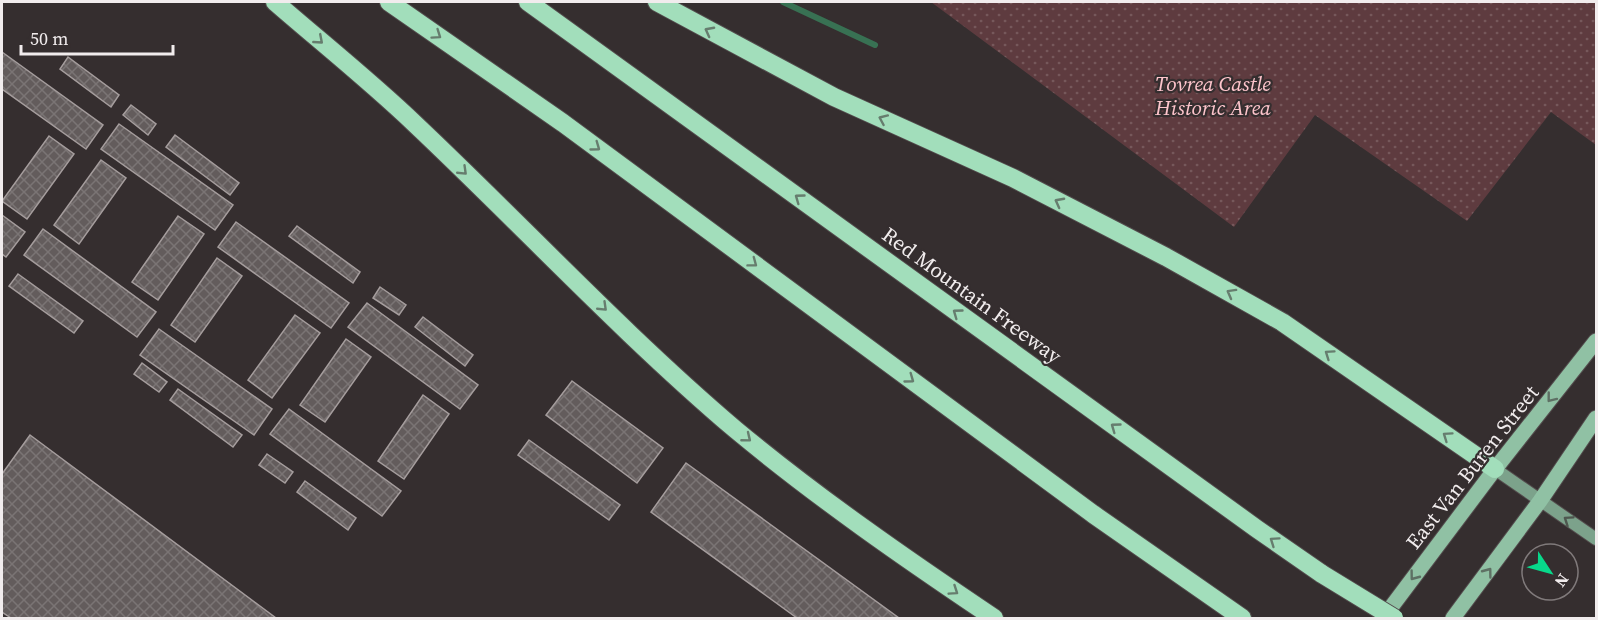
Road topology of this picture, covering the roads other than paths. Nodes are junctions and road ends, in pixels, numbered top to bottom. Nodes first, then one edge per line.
1 (274, 2) edge
2 (389, 2) edge
3 (528, 2) edge
4 (657, 2) edge
5 (1596, 341) edge
6 (1596, 418) edge
7 (1495, 469) junction
8 (1540, 501) junction
9 (1596, 539) edge
10 (994, 618) edge
11 (1242, 618) edge
12 (1383, 618) edge
13 (1394, 618) edge
14 (1453, 618) edge

1 -> 10 highway
2 -> 11 highway
13 -> 3 highway, Red Mountain Freeway, bridge
7 -> 4 highway
5 -> 7 main road, East Van Buren Street
6 - 8 main road
7 - 8 main road
7 -> 12 main road, East Van Buren Street
9 -> 8 main road
14 -> 8 main road

